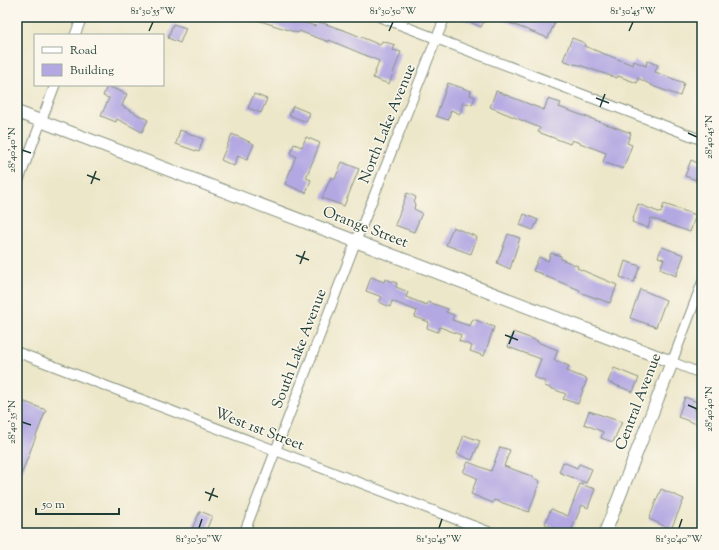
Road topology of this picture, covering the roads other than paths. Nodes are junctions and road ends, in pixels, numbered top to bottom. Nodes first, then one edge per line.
1 (82, 17) edge
2 (380, 17) edge
3 (445, 17) edge
4 (75, 34) edge
5 (436, 39) junction
6 (55, 86) edge
7 (17, 112) edge
8 (42, 122) junction
9 (702, 140) edge
10 (17, 185) edge
11 (356, 241) junction
12 (702, 283) edge
13 (17, 352) edge
14 (672, 362) junction
15 (702, 374) edge
16 (275, 451) junction
17 (244, 533) edge
18 (492, 533) edge
19 (605, 533) edge

1 - 4 street
2 - 5 street
3 - 5 street, North Lake Avenue
5 - 9 street
5 - 11 street, North Lake Avenue
6 - 8 street
7 - 8 street, Orange Street
8 - 10 street
8 - 11 street, Orange Street
11 - 14 street, Orange Street
11 - 16 street, South Lake Avenue
12 - 14 street, Central Avenue
13 - 16 street, West 1st Street
14 - 15 street, Orange Street
14 - 19 street, Central Avenue
16 - 17 street, South Lake Avenue
16 - 18 street, West 1st Street

